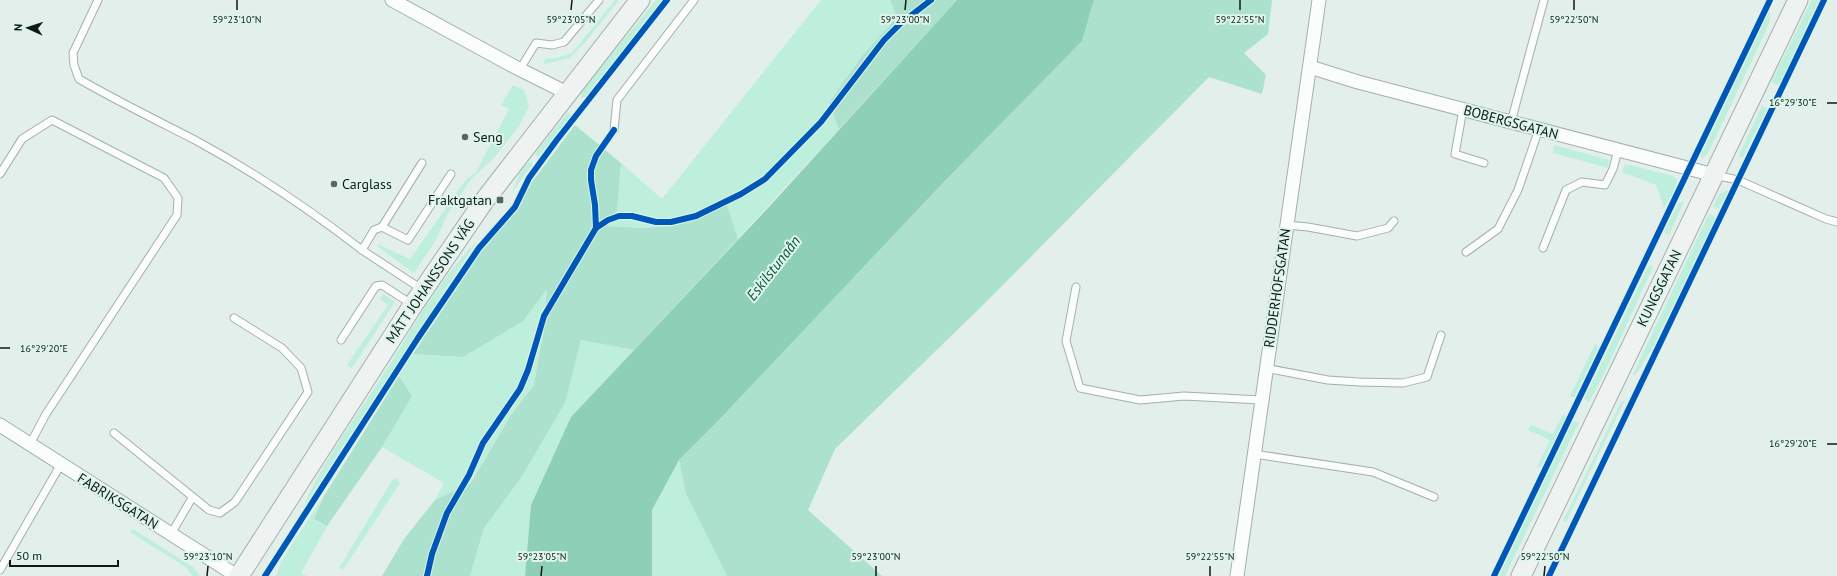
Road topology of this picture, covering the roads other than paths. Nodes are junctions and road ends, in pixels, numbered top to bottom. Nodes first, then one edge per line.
1 (98, 0) edge
2 (392, 0) edge
3 (599, 0) edge
4 (640, 0) edge
5 (694, 0) edge
6 (1319, 0) edge
7 (1544, 0) edge
8 (1798, 0) edge
9 (404, 4) edge
10 (1310, 67) junction
11 (520, 69) junction
12 (567, 93) junction
13 (1463, 109) junction
14 (1511, 122) junction
15 (1539, 129) junction
16 (614, 130) dead end
17 (1618, 150) junction
18 (422, 163) dead end
19 (1484, 163) dead end
20 (0, 174) edge
21 (451, 174) dead end
22 (1714, 175) junction
23 (1394, 221) dead end
24 (1837, 222) edge
25 (1286, 225) junction
26 (382, 227) junction
27 (1543, 248) dead end
28 (362, 250) junction
29 (1466, 252) dead end
30 (1076, 287) dead end
31 (424, 290) junction
32 (413, 305) junction
33 (234, 318) dead end
34 (1441, 335) dead end
35 (341, 340) dead end
36 (1265, 368) junction
37 (1261, 400) junction
38 (0, 425) edge
39 (114, 433) dead end
40 (30, 444) junction
41 (1254, 454) junction
42 (61, 464) junction
43 (1434, 497) dead end
44 (192, 498) junction
45 (171, 534) junction
46 (0, 570) edge
47 (238, 576) edge
48 (1237, 576) edge
49 (1521, 576) edge

1 - 28 lane
2 - 9 street
3 - 11 lane
4 - 12 street, MÅTT JOHANSSONS VÄG
5 - 16 lane
6 - 10 street, RIDDERHOFSGATAN
7 - 14 lane
8 - 22 street, KUNGSGATAN
9 - 11 street
10 - 13 street, BOBERGSGATAN
10 - 25 street, RIDDERHOFSGATAN
11 - 12 street
12 - 31 street, MÅTT JOHANSSONS VÄG
13 - 14 street, BOBERGSGATAN
13 - 19 lane
14 - 15 street, BOBERGSGATAN
15 - 17 street, BOBERGSGATAN
15 - 29 lane
17 - 22 street, BOBERGSGATAN
17 - 27 lane
18 - 26 lane
20 - 40 lane
21 - 26 lane
22 - 24 lane
22 - 49 street, KUNGSGATAN
23 - 25 lane
25 - 36 street, RIDDERHOFSGATAN
26 - 28 lane
28 - 31 lane
30 - 37 lane
31 - 32 street, MÅTT JOHANSSONS VÄG
32 - 35 lane
32 - 47 street, MÅTT JOHANSSONS VÄG
33 - 44 lane
34 - 36 lane
36 - 37 street, RIDDERHOFSGATAN
37 - 41 street, RIDDERHOFSGATAN
38 - 40 street, FABRIKSGATAN
39 - 44 lane
40 - 42 street, FABRIKSGATAN
41 - 43 lane
41 - 48 street, RIDDERHOFSGATAN
42 - 45 street, FABRIKSGATAN
42 - 46 lane
44 - 45 lane
45 - 47 street, FABRIKSGATAN

